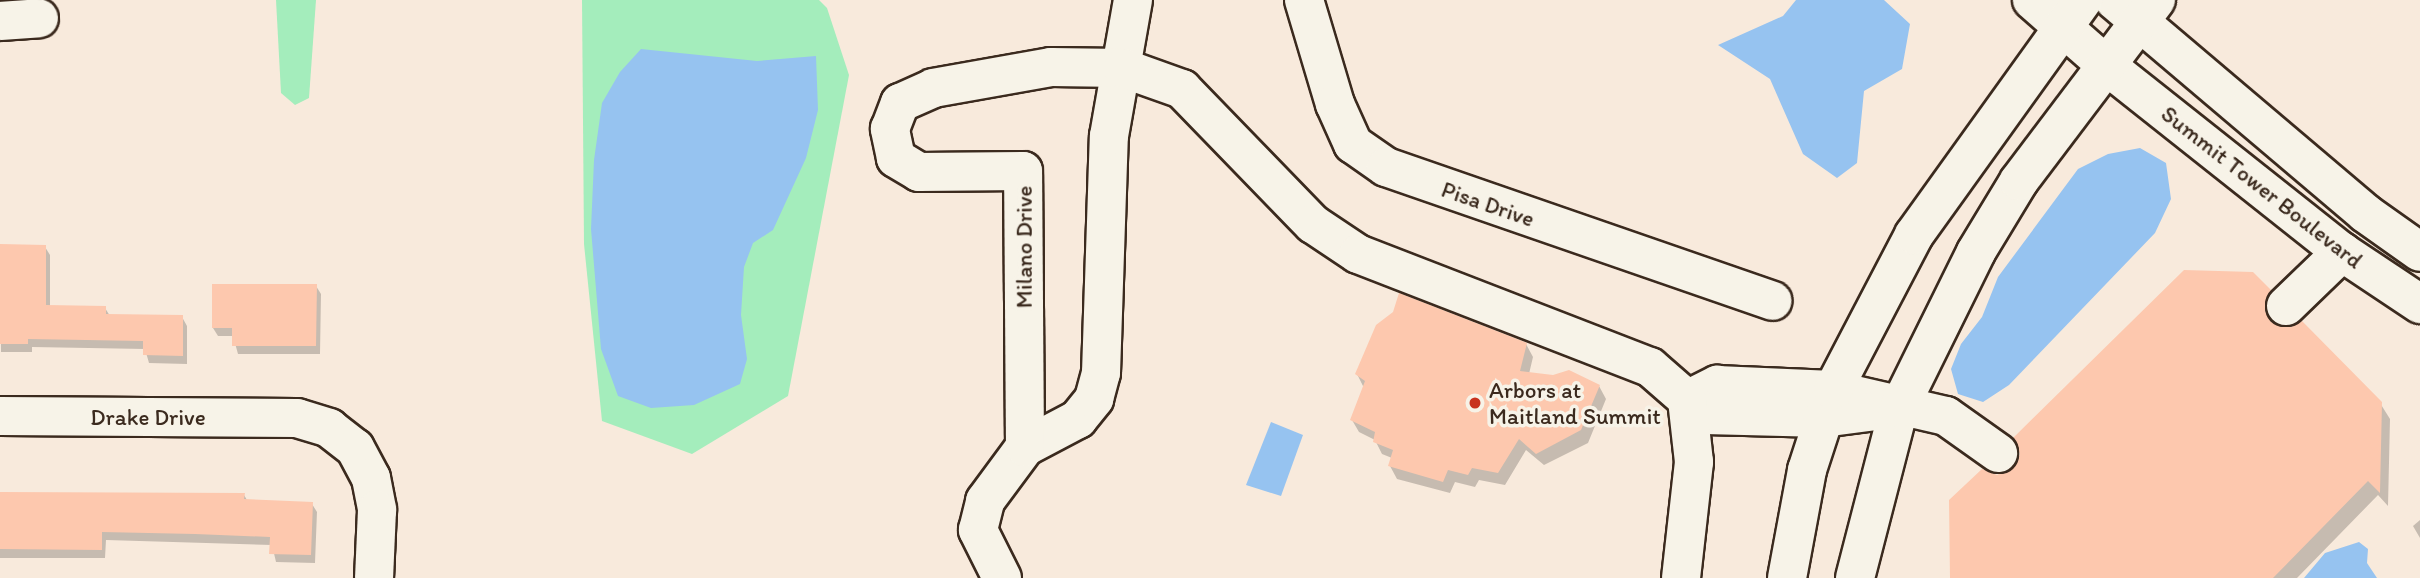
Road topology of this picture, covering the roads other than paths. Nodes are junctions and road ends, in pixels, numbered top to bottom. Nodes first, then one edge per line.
1 (1133, 0) edge
2 (1304, 0) edge
3 (2032, 0) edge
4 (2136, 7) edge
5 (2074, 13) edge
6 (39, 18) dead end
7 (0, 21) edge
8 (2106, 66) junction
9 (1123, 68) junction
10 (2342, 252) junction
11 (2420, 252) edge
12 (1772, 300) dead end
13 (2420, 304) edge
14 (2286, 306) dead end
15 (1687, 400) junction
16 (1828, 404) junction
17 (1899, 408) junction
18 (0, 415) edge
19 (1025, 447) junction
20 (1998, 453) dead end
21 (374, 578) edge
22 (1002, 578) edge
23 (1681, 578) edge
24 (1787, 578) edge
25 (1854, 578) edge

1 - 9 street
2 - 12 street, Pisa Drive
3 - 5 street, Summit Tower Boulevard
4 - 8 street
4 - 11 street, Summit Tower Boulevard
5 - 8 street, Summit Tower Boulevard
5 - 16 street
6 - 7 street
8 - 10 street, Summit Tower Boulevard
8 - 17 street
9 - 15 street, Milano Drive
9 - 19 street
9 - 19 street, Milano Drive
10 - 13 street, Summit Tower Boulevard
10 - 14 street
15 - 16 street, Milano Drive
15 - 23 street
16 - 17 street, Milano Drive
16 - 24 street
17 - 20 street, Milano Drive
17 - 25 street
18 - 21 street, Drake Drive
19 - 22 street

